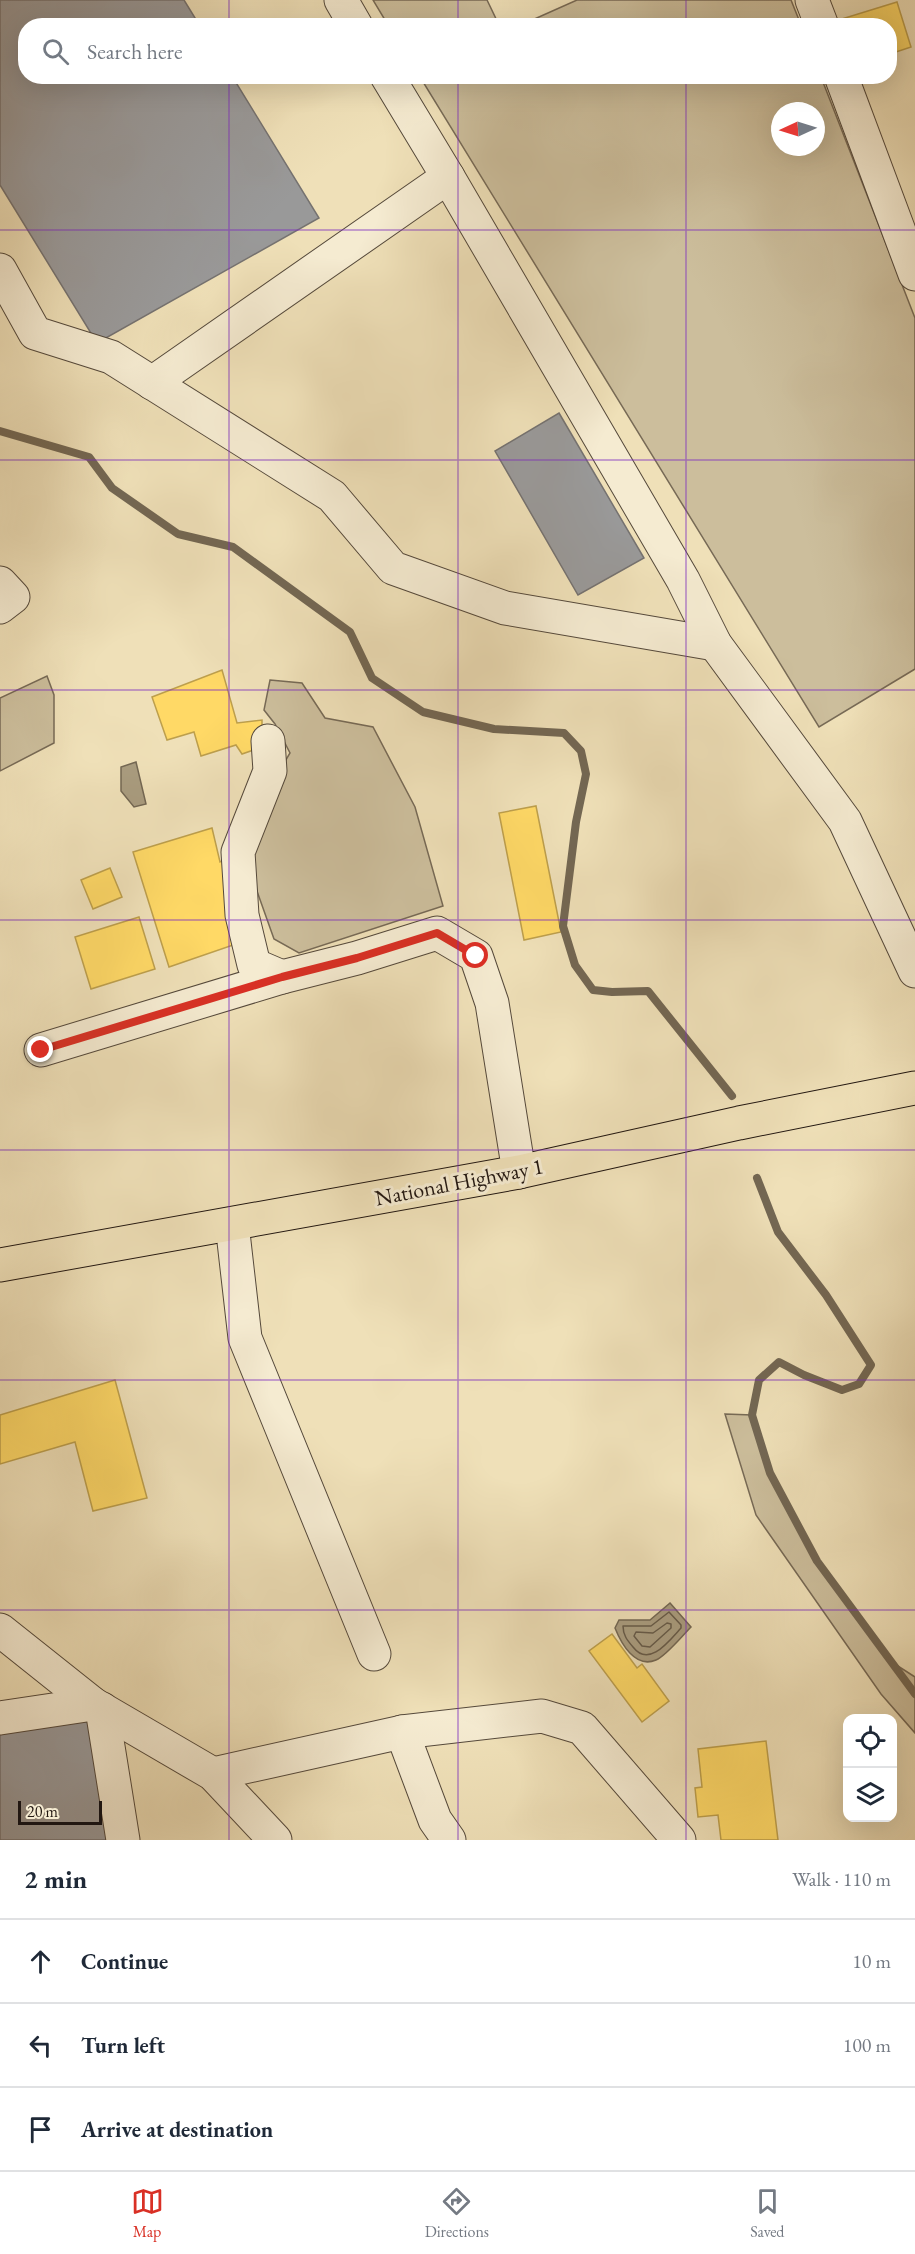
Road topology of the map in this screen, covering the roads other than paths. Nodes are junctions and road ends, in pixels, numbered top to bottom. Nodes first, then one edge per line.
1 (340, 0) edge
2 (812, 0) edge
3 (351, 18) edge
4 (819, 18) edge
5 (392, 84) edge
6 (844, 84) edge
7 (448, 177) junction
8 (0, 270) edge
9 (915, 274) edge
10 (152, 383) junction
11 (0, 583) edge
12 (0, 607) edge
13 (715, 644) junction
14 (268, 741) dead end
15 (915, 971) edge
16 (282, 977) junction
17 (41, 1050) dead end
18 (915, 1088) edge
19 (519, 1172) junction
20 (232, 1224) junction
21 (0, 1265) edge
22 (0, 1629) edge
23 (374, 1654) dead end
24 (97, 1706) junction
25 (0, 1718) edge
26 (402, 1731) junction
27 (213, 1774) junction
28 (123, 1840) edge
29 (275, 1840) edge
30 (449, 1840) edge
31 (679, 1840) edge

1 - 3 street
2 - 4 street
5 - 7 street
6 - 9 street
7 - 10 street
7 - 13 street
8 - 10 street
10 - 13 street
11 - 12 street
13 - 15 street
14 - 16 street
16 - 17 street
16 - 19 street
18 - 19 highway, National Highway 1
19 - 20 highway, National Highway 1
20 - 21 highway, National Highway 1
20 - 23 street
22 - 24 street
24 - 25 street
24 - 27 street
24 - 28 street
26 - 27 street
26 - 30 street
26 - 31 street
27 - 29 street

